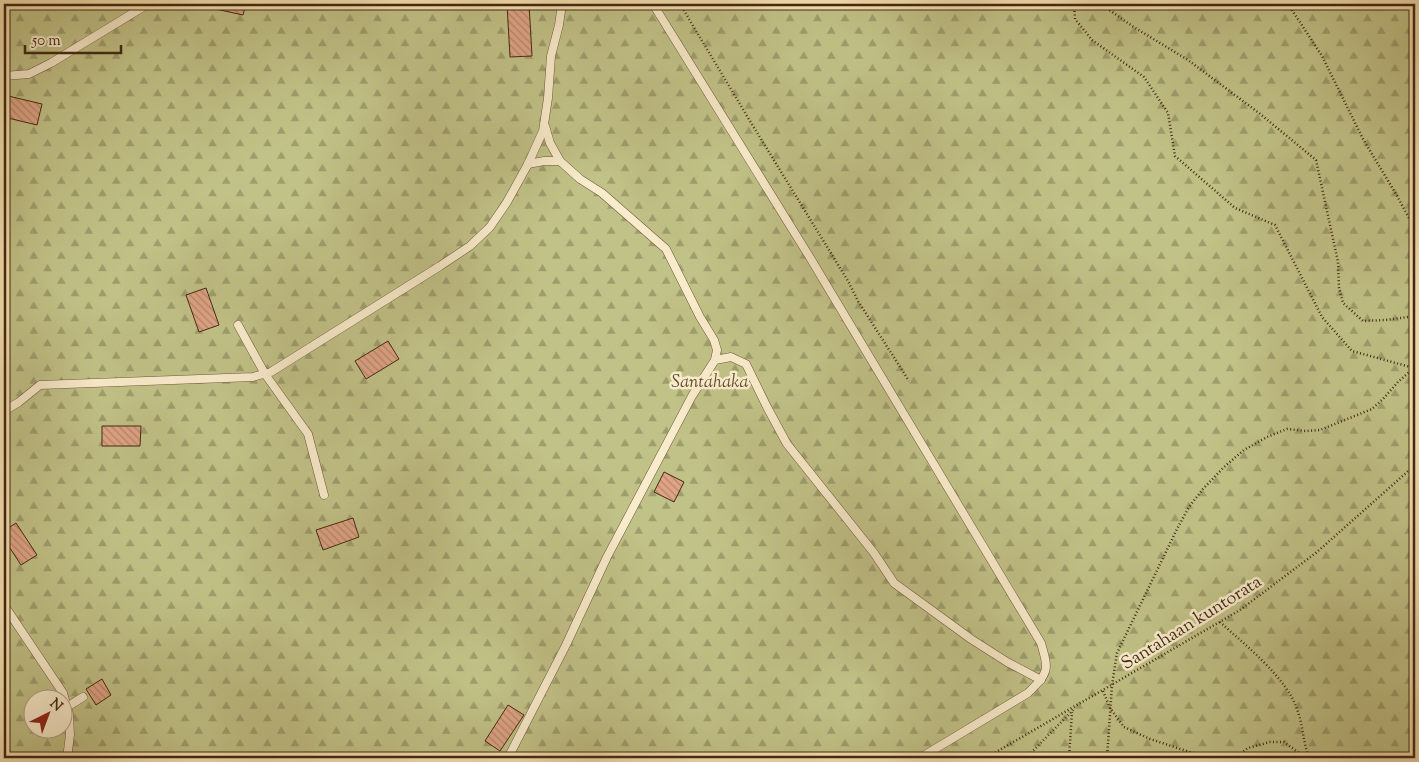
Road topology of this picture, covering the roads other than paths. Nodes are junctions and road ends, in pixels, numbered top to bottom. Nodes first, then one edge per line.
1 (148, 4) edge
2 (562, 4) edge
3 (653, 4) edge
4 (4, 76) edge
5 (544, 122) junction
6 (560, 161) junction
7 (528, 164) junction
8 (238, 324) dead end
9 (715, 360) junction
10 (265, 374) junction
11 (4, 412) edge
12 (324, 495) dead end
13 (4, 605) edge
14 (1041, 680) junction
15 (61, 690) edge
16 (83, 696) dead end
17 (72, 704) edge
18 (70, 740) edge
19 (510, 756) edge
20 (68, 758) edge
21 (500, 758) edge
22 (920, 758) edge

1 - 4 lane
2 - 5 lane
3 - 14 lane
5 - 6 lane
5 - 7 lane
6 - 7 lane
6 - 9 lane
7 - 10 lane
8 - 10 lane
9 - 14 lane
9 - 19 lane
10 - 11 lane
10 - 12 lane
13 - 15 lane
14 - 22 lane
16 - 17 lane
18 - 20 lane
19 - 21 lane

